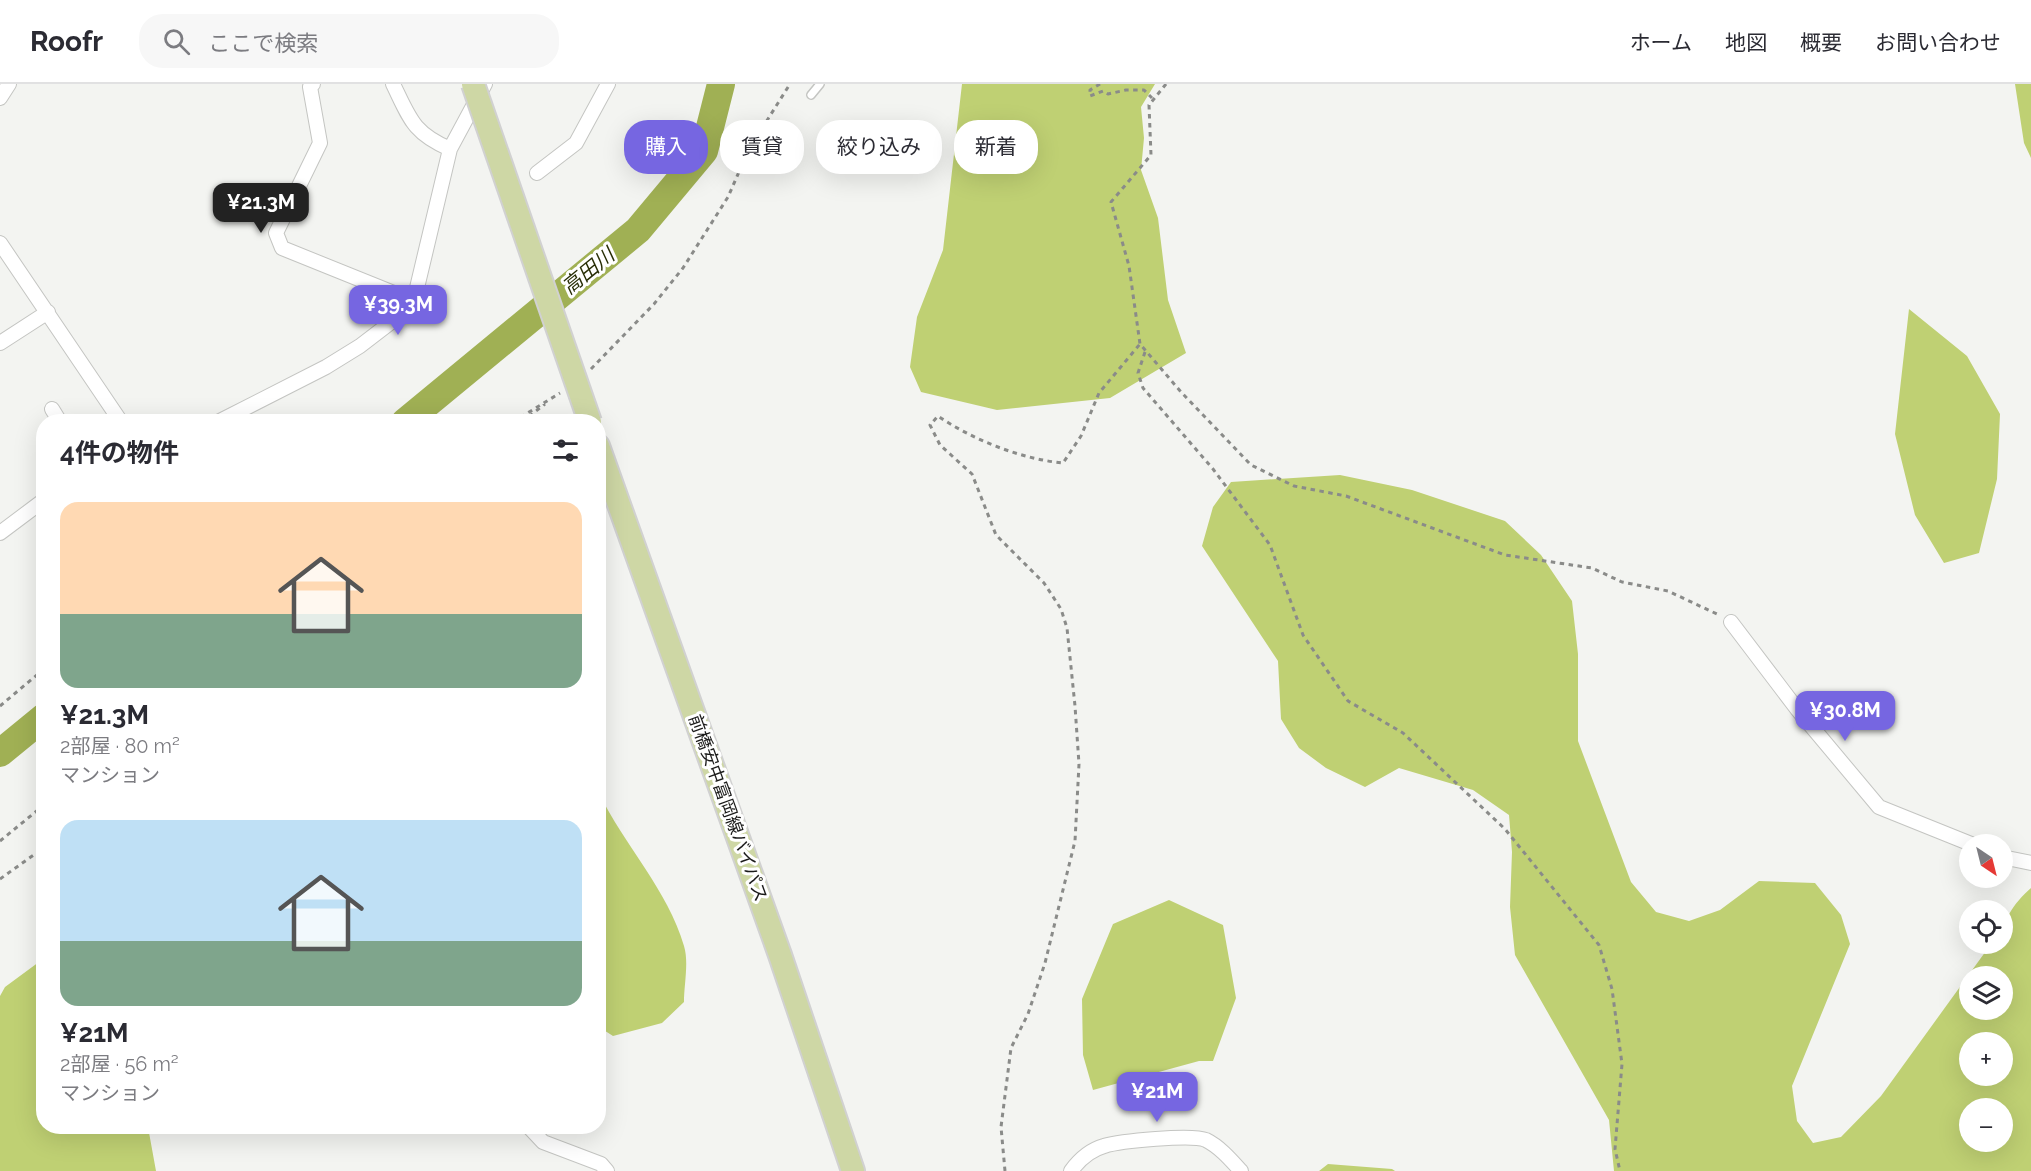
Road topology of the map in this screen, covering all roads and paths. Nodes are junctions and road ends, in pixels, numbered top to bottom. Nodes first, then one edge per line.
1 (9, 84) edge
2 (313, 84) edge
3 (393, 84) edge
4 (473, 84) edge
5 (485, 84) edge
6 (608, 84) edge
7 (790, 84) edge
8 (820, 84) edge
9 (1100, 84) edge
10 (1166, 84) edge
11 (811, 95) dead end
12 (0, 98) edge
13 (1152, 98) junction
14 (450, 149) junction
15 (537, 173) dead end
16 (0, 243) edge
17 (411, 300) junction
18 (48, 312) junction
19 (0, 343) edge
20 (1140, 344) junction
21 (1145, 352) junction
22 (585, 373) dead end
23 (568, 387) dead end
24 (550, 398) junction
25 (52, 409) dead end
26 (55, 414) edge
27 (116, 414) edge
28 (233, 414) edge
29 (525, 414) edge
30 (531, 414) edge
31 (587, 414) edge
32 (606, 467) edge
33 (36, 506) edge
34 (0, 533) edge
35 (1731, 622) joint
36 (36, 676) edge
37 (0, 706) edge
38 (36, 812) edge
39 (1959, 839) edge
40 (0, 841) edge
41 (36, 857) edge
42 (2013, 859) edge
43 (2031, 863) edge
44 (0, 879) edge
45 (536, 1134) edge
46 (607, 1171) edge
47 (853, 1171) edge
48 (1005, 1171) edge
49 (1071, 1171) edge
50 (1241, 1171) edge
51 (1620, 1171) edge

1 - 12 street
2 - 17 street
3 - 14 street
4 - 31 main road, bridge
5 - 14 street
6 - 15 street
7 - 22 path
8 - 11 lane
9 - 13 path
10 - 13 path
13 - 20 path
14 - 17 street
16 - 18 street
17 - 28 street
18 - 19 street
18 - 27 street
20 - 21 path
20 - 48 path
21 - 35 path
21 - 51 path
23 - 24 path
24 - 29 path
24 - 30 path
25 - 26 street
32 - 47 main road, 前橋安中富岡線バイパス
33 - 34 street
35 - 39 street
36 - 37 path
38 - 40 path
41 - 44 path
42 - 43 street
45 - 46 street
49 - 50 street

